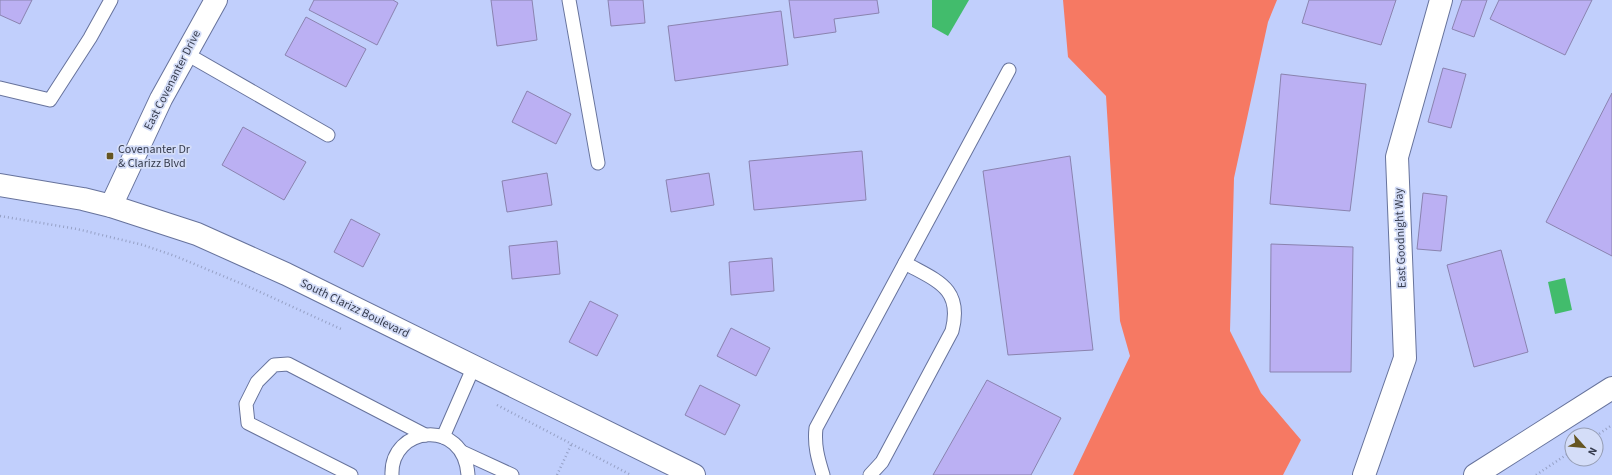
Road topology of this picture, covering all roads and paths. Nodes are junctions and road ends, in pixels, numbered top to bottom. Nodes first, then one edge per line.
1 (110, 0) edge
2 (216, 0) edge
3 (569, 0) edge
4 (1441, 0) edge
5 (185, 53) junction
6 (1008, 70) dead end
7 (0, 88) edge
8 (328, 135) dead end
9 (598, 163) dead end
10 (0, 185) edge
11 (111, 206) junction
12 (0, 216) edge
13 (905, 263) junction
14 (347, 331) dead end
15 (474, 366) junction
16 (465, 388) junction
17 (1612, 388) edge
18 (425, 435) junction
19 (443, 437) junction
20 (571, 445) junction
21 (462, 452) junction
22 (1564, 456) edge
23 (351, 475) edge
24 (392, 475) edge
25 (468, 475) edge
26 (512, 475) edge
27 (557, 475) edge
28 (631, 475) edge
29 (694, 475) edge
30 (823, 475) edge
31 (870, 475) edge
32 (1364, 475) edge
33 (1475, 475) edge
34 (1536, 475) edge

1 - 7 lane
2 - 5 street, East Covenanter Drive
3 - 9 lane
4 - 32 street, East Goodnight Way
5 - 8 lane
5 - 11 street, East Covenanter Drive
6 - 13 lane
10 - 11 street, South Clarizz Boulevard
11 - 15 street, South Clarizz Boulevard
12 - 14 path
13 - 30 lane
13 - 31 lane
15 - 16 lane
15 - 29 street, South Clarizz Boulevard
16 - 19 lane
16 - 20 path
17 - 33 street
18 - 19 lane
18 - 23 lane
18 - 24 lane
19 - 21 lane
20 - 27 path
20 - 28 path
21 - 25 lane
21 - 26 lane
22 - 34 path

